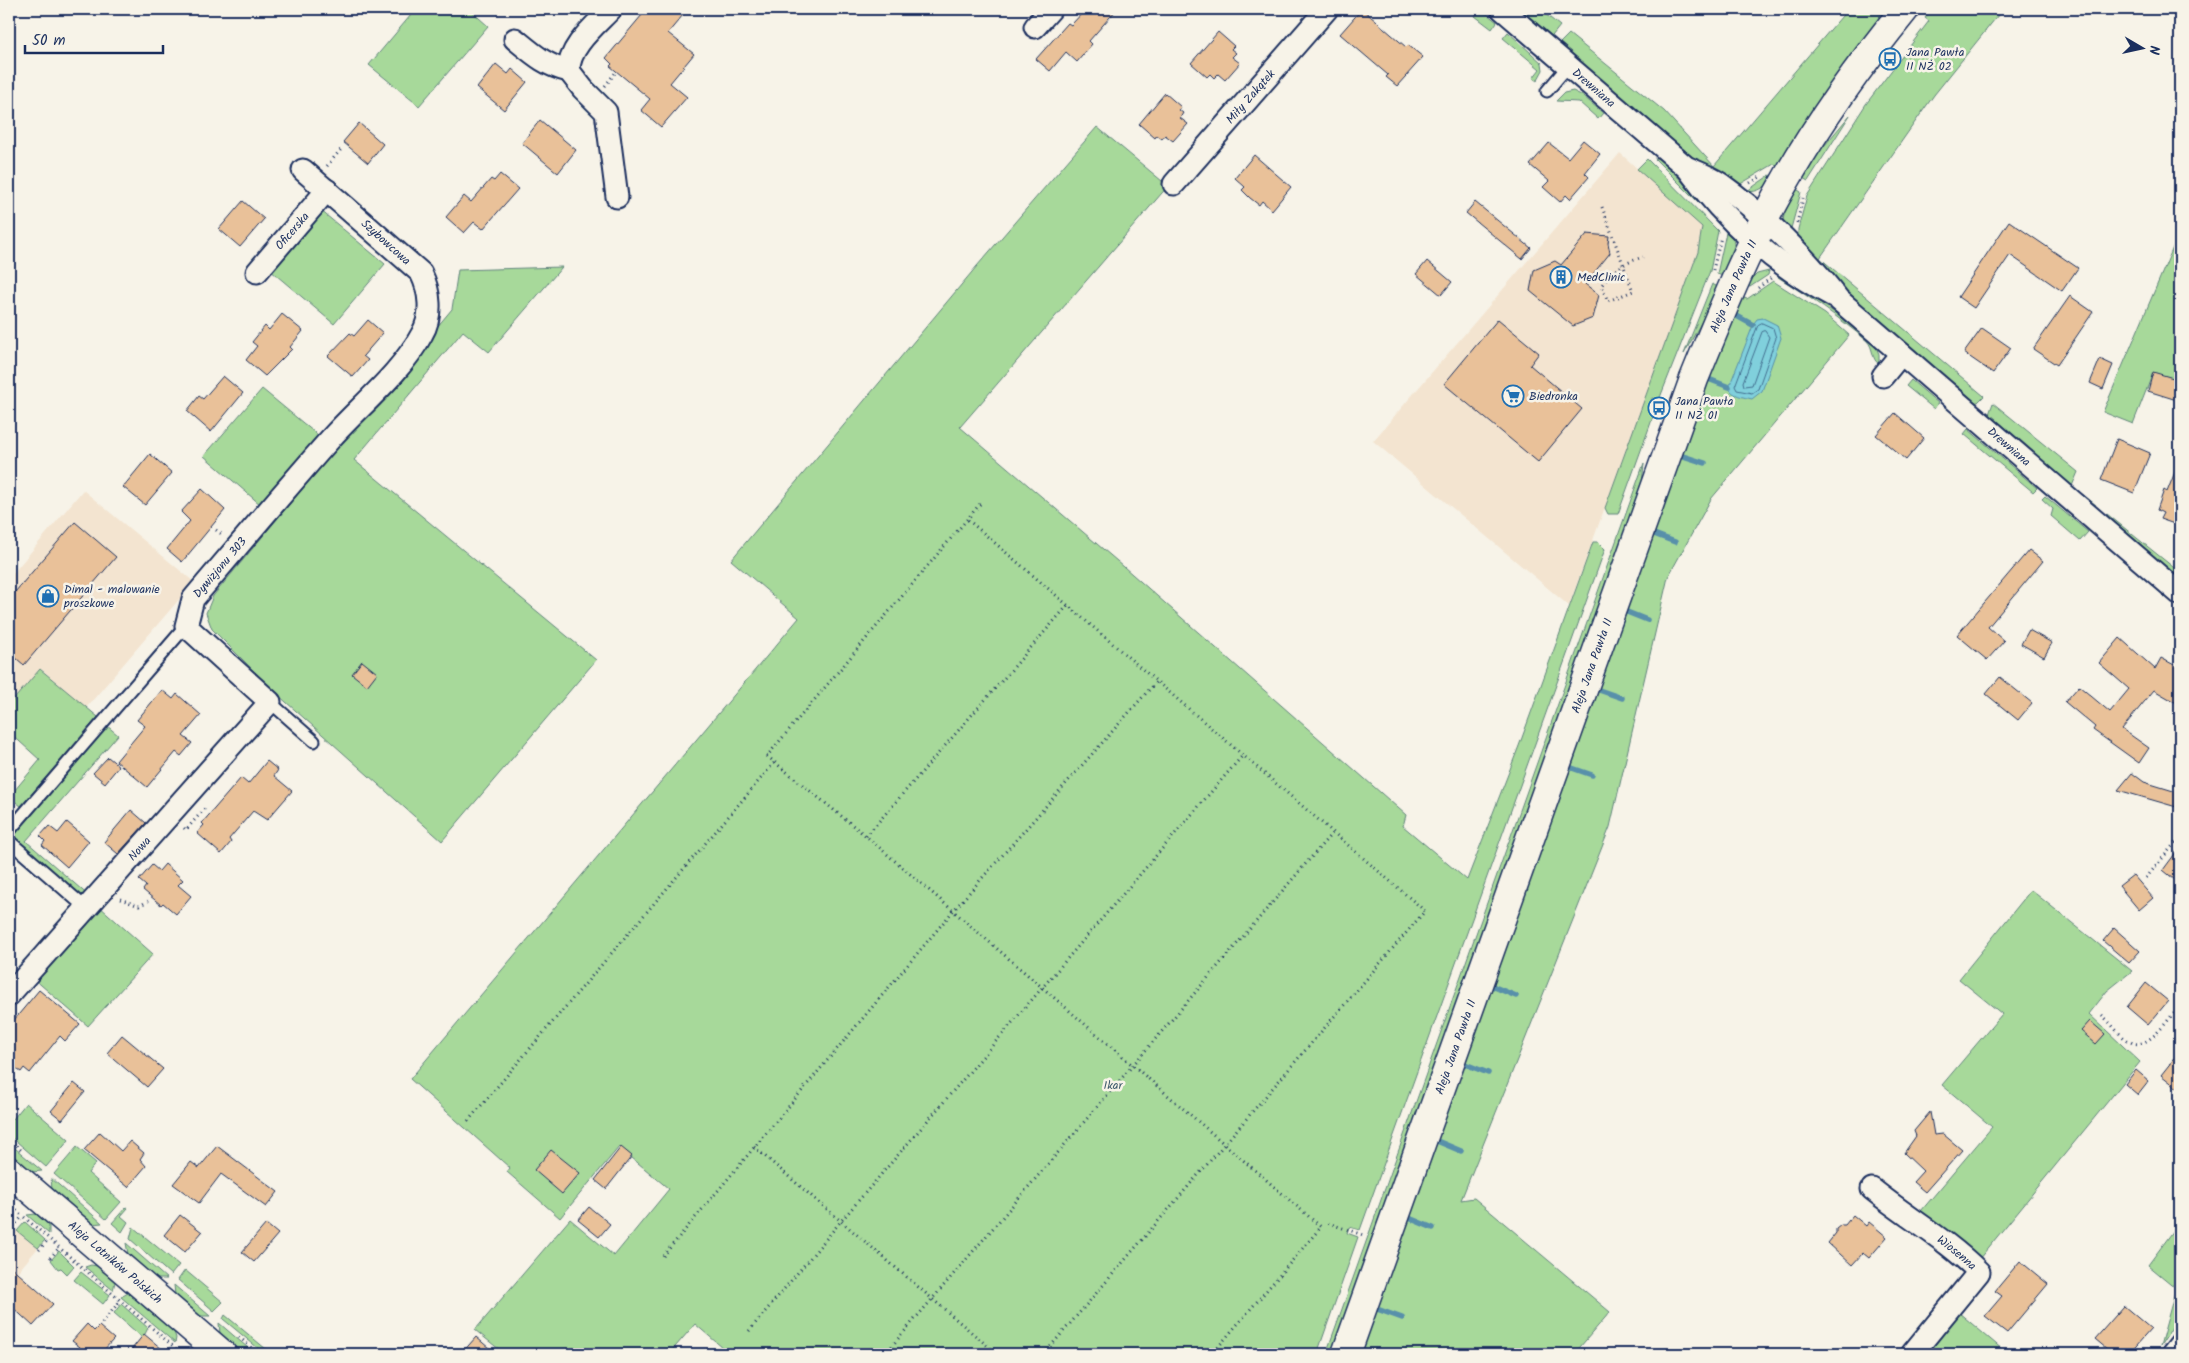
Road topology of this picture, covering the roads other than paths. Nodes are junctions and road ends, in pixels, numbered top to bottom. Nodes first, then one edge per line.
1 (611, 9) edge
2 (1051, 9) edge
3 (1327, 9) edge
4 (1502, 9) edge
5 (1905, 9) edge
6 (1035, 27) dead end
7 (515, 39) dead end
8 (1568, 66) junction
9 (569, 71) junction
10 (1547, 91) dead end
11 (315, 180) joint
12 (1174, 184) dead end
13 (617, 197) dead end
14 (1759, 230) junction
15 (256, 272) dead end
16 (423, 333) joint
17 (1901, 354) junction
18 (1883, 376) dead end
19 (2180, 594) edge
20 (186, 626) junction
21 (270, 702) junction
22 (314, 741) dead end
23 (9, 831) edge
24 (9, 841) edge
25 (87, 909) junction
26 (9, 995) edge
27 (9, 1171) edge
28 (1872, 1189) dead end
29 (2180, 1344) edge
30 (222, 1354) edge
31 (1346, 1354) edge
32 (1912, 1354) edge
33 (2172, 1354) edge

1 - 9 street
2 - 6 street
3 - 12 street, Miły Zakątek
4 - 8 street, Drewniana
5 - 14 street, Aleja Jana Pawła II
7 - 9 street
8 - 10 lane
8 - 14 street, Drewniana
9 - 13 street
11 - 15 street, Oficerska
11 - 16 street, Szybowcowa
14 - 17 street, Drewniana
14 - 31 street, Aleja Jana Pawła II
16 - 20 street, Dywizjonu 303
17 - 18 street
17 - 19 street, Drewniana
20 - 21 street
20 - 23 lane, Dywizjonu 303
21 - 22 lane
21 - 25 street, Nowa
24 - 25 lane
25 - 26 street, Nowa
27 - 30 street, Aleja Lotników Polskich
28 - 32 street, Wiosenna
29 - 33 street

